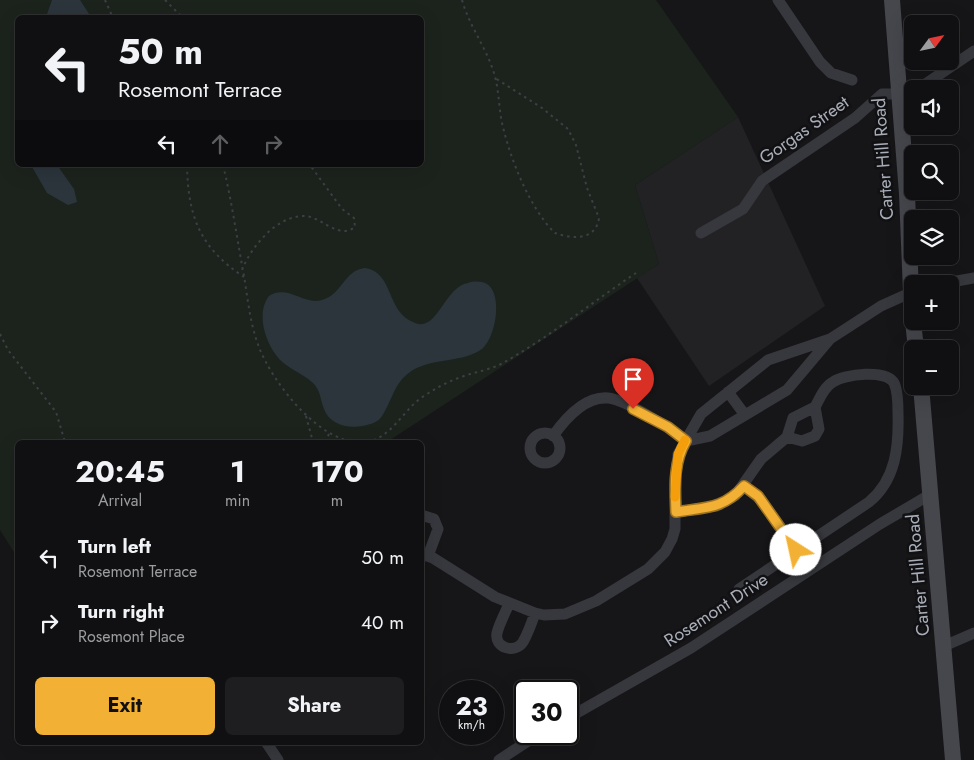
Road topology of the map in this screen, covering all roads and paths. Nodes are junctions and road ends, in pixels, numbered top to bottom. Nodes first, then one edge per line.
1 (105, 0) edge
2 (165, 0) edge
3 (462, 0) edge
4 (778, 0) edge
5 (892, 0) edge
6 (112, 15) edge
7 (180, 15) edge
8 (974, 51) edge
9 (495, 78) junction
10 (852, 80) dead end
11 (904, 80) edge
12 (931, 80) edge
13 (904, 93) edge
14 (906, 135) edge
15 (187, 167) edge
16 (223, 167) edge
17 (311, 167) edge
18 (701, 233) dead end
19 (242, 270) junction
20 (636, 273) dead end
21 (911, 275) edge
22 (244, 277) junction
23 (974, 278) edge
24 (959, 281) edge
25 (904, 296) edge
26 (0, 334) edge
27 (830, 339) junction
28 (728, 392) junction
29 (922, 395) edge
30 (815, 407) junction
31 (745, 415) junction
32 (306, 416) junction
33 (330, 432) junction
34 (553, 436) dead end
35 (787, 437) junction
36 (64, 440) edge
37 (312, 440) edge
38 (326, 440) edge
39 (350, 440) edge
40 (372, 440) edge
41 (686, 441) junction
42 (744, 486) junction
43 (931, 494) junction
44 (676, 512) junction
45 (424, 516) edge
46 (796, 550) junction
47 (425, 555) edge
48 (739, 589) dead end
49 (509, 604) junction
50 (535, 613) junction
51 (974, 633) edge
52 (944, 646) junction
53 (579, 712) edge
54 (268, 745) edge
55 (522, 745) edge
56 (278, 760) edge
57 (499, 760) edge
58 (953, 760) edge

1 - 6 path
2 - 7 path
3 - 9 path
4 - 10 street
5 - 11 main road, Carter Hill Road
8 - 12 street
9 - 9 path
13 - 18 street, Gorgas Street
14 - 21 main road, Carter Hill Road
15 - 22 path
16 - 19 path
17 - 19 path
19 - 22 path
20 - 40 path
22 - 32 path
23 - 24 street
25 - 27 street
26 - 36 path
27 - 28 street
27 - 31 street
28 - 31 street
28 - 41 street
29 - 43 main road, Carter Hill Road
30 - 35 street
30 - 35 street
30 - 46 street
31 - 41 street
32 - 33 path
32 - 37 path
33 - 38 path
33 - 39 path
34 - 41 street
35 - 42 street
41 - 44 street
42 - 44 street
42 - 46 street
43 - 52 main road, Carter Hill Road
43 - 53 street, Rosemont Drive
44 - 50 street
45 - 47 street
46 - 48 street
47 - 49 street
49 - 50 street
49 - 50 street
51 - 52 street
52 - 58 main road, Carter Hill Road
54 - 56 street
55 - 57 street

